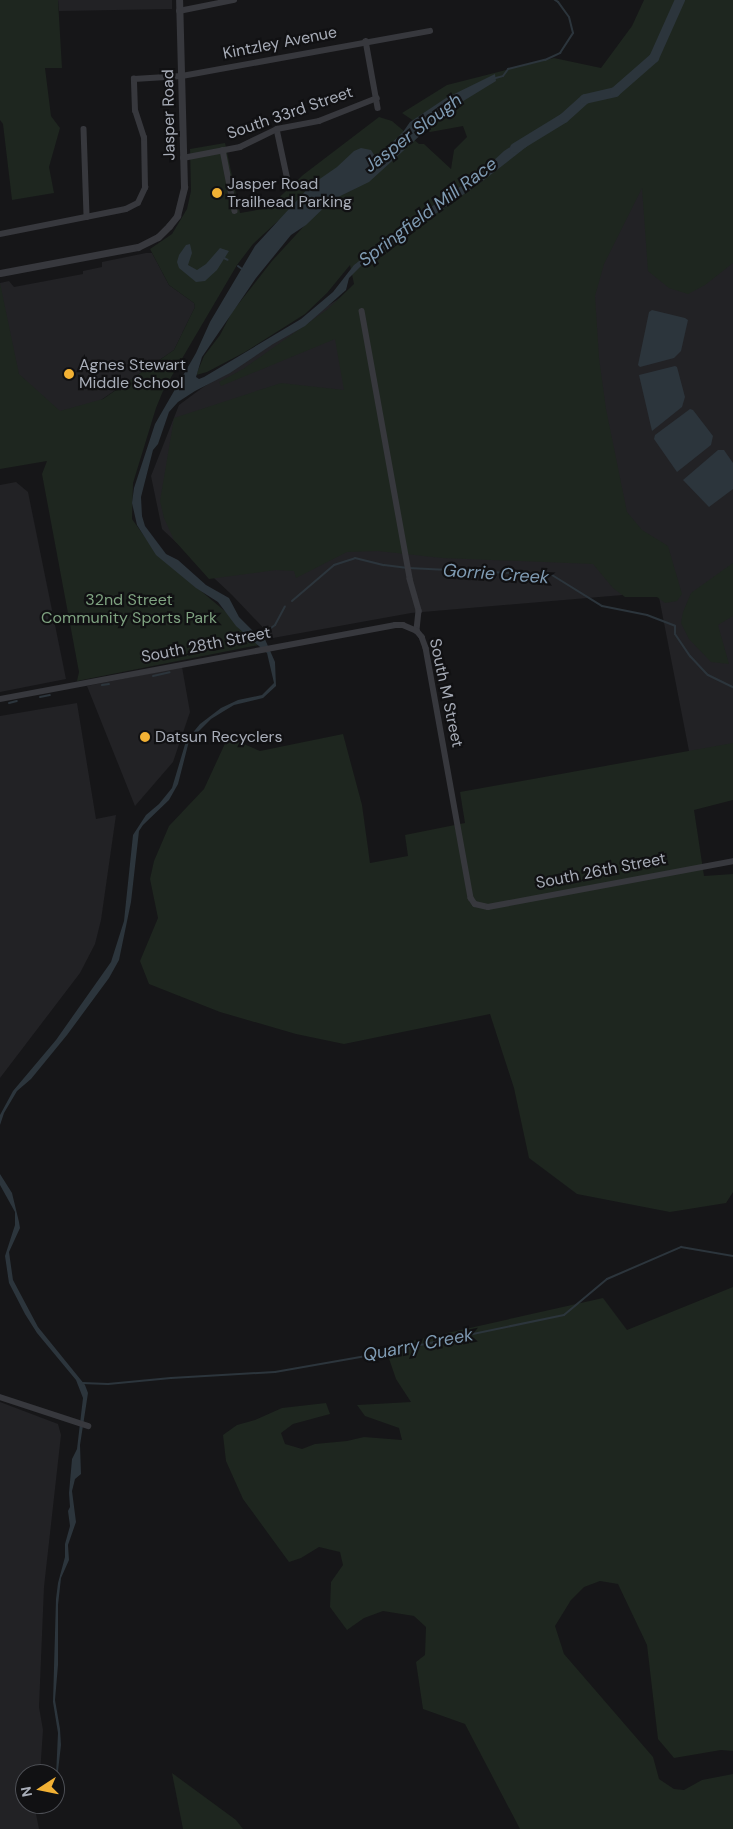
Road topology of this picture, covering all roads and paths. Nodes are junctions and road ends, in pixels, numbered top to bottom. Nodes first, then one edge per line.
1 (179, 0) edge
2 (234, 0) edge
3 (179, 11) junction
4 (430, 31) dead end
5 (366, 41) junction
6 (182, 76) junction
7 (376, 98) junction
8 (378, 108) dead end
9 (84, 129) dead end
10 (277, 129) junction
11 (223, 150) junction
12 (183, 158) junction
13 (289, 185) dead end
14 (235, 211) dead end
15 (87, 216) junction
16 (0, 234) edge
17 (0, 273) edge
18 (362, 311) dead end
19 (417, 631) junction
20 (0, 698) edge
21 (733, 861) edge
22 (475, 904) joint
23 (0, 1397) edge
24 (88, 1426) dead end

1 - 3 street, Jasper Road
2 - 3 street
3 - 6 street, Jasper Road
4 - 5 street, Kintzley Avenue
5 - 6 street, Kintzley Avenue
5 - 7 street
6 - 12 street, Jasper Road
6 - 15 street, Kintzley Avenue
7 - 8 street
7 - 10 street, South 33rd Street
9 - 15 street
10 - 11 street, South 33rd Street
10 - 13 street
11 - 12 street, South 33rd Street
11 - 14 street
12 - 17 street, Jasper Road
15 - 16 street
18 - 19 street, South M Street
19 - 20 street, South 28th Street
19 - 22 street, South M Street
21 - 22 street, South 26th Street
23 - 24 street

